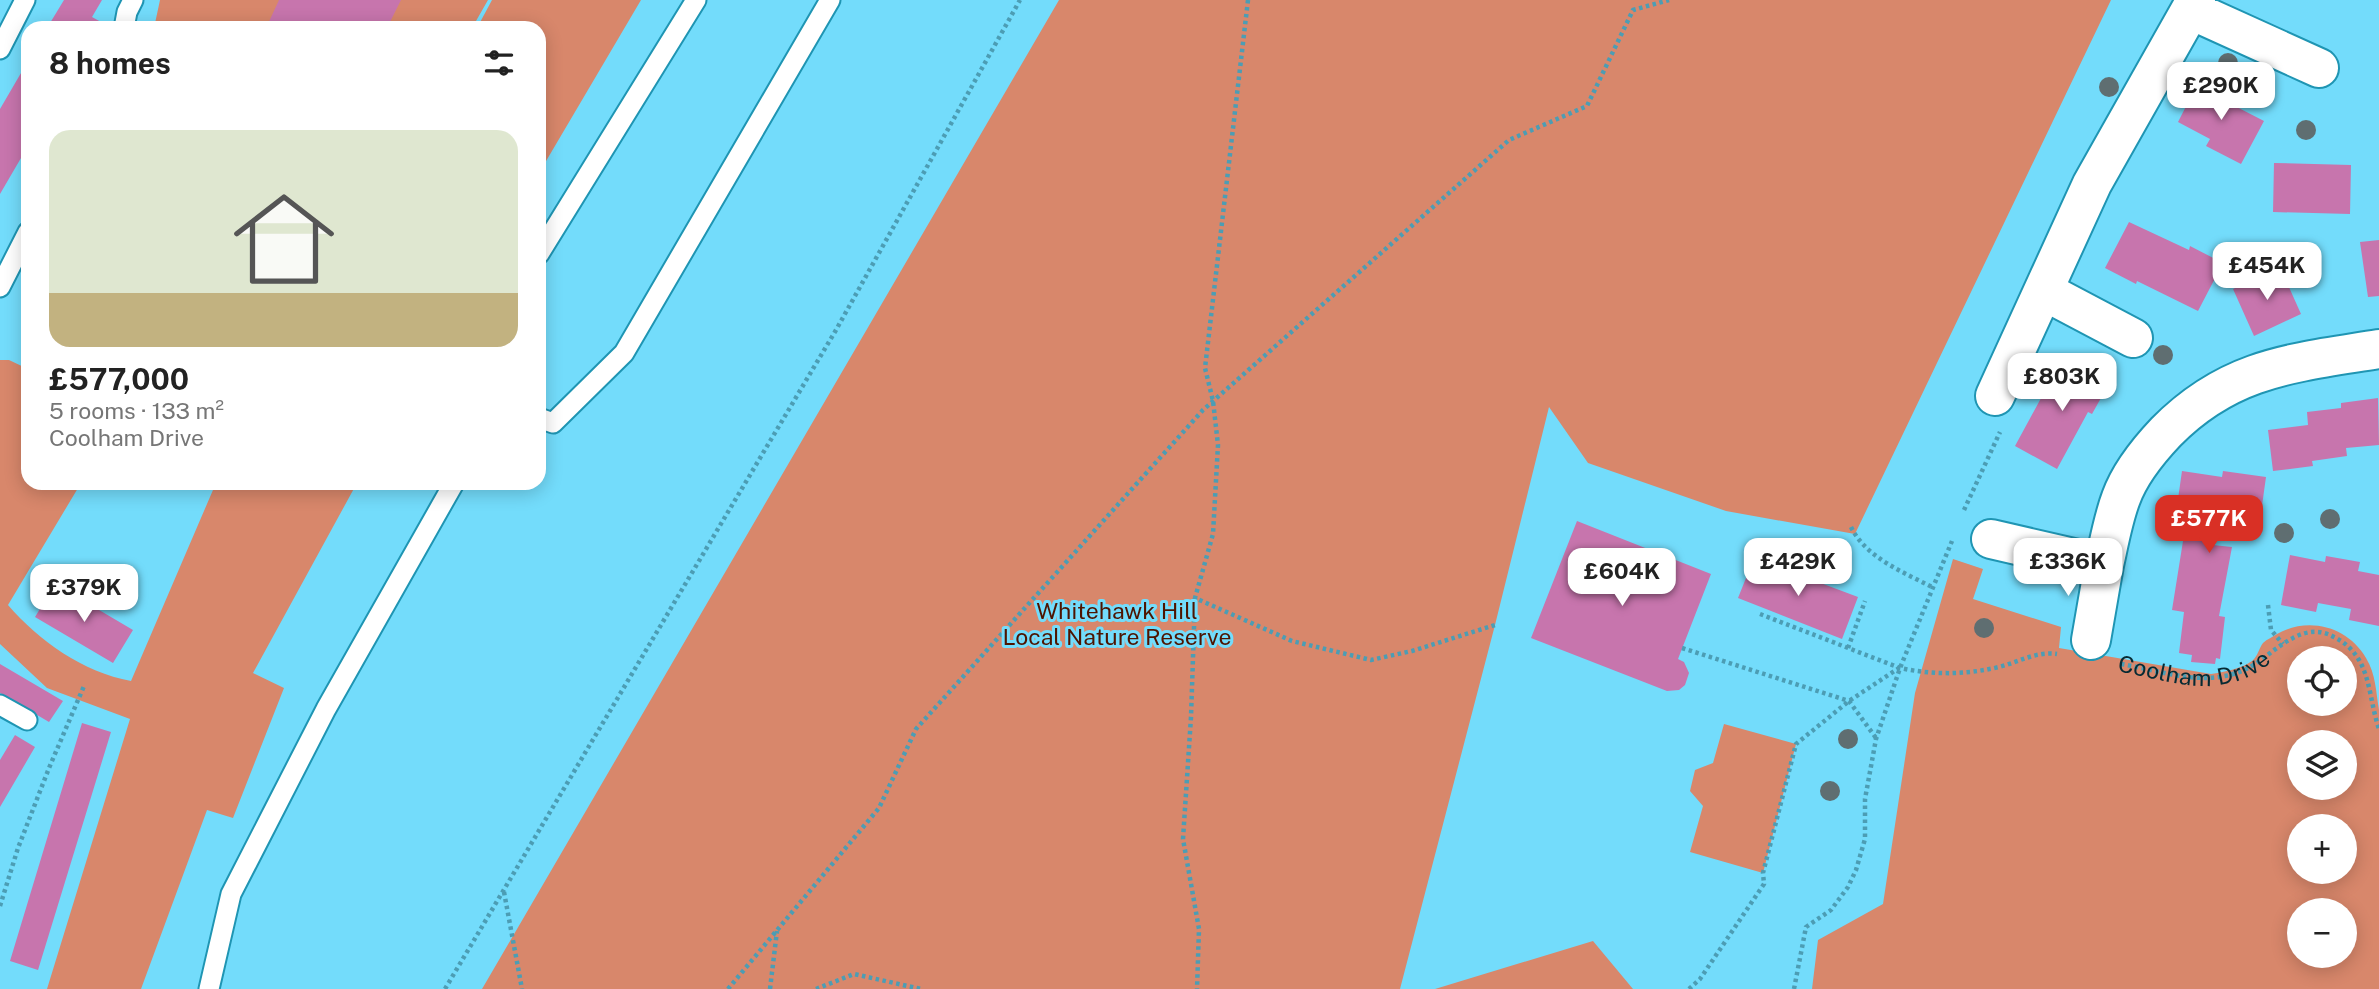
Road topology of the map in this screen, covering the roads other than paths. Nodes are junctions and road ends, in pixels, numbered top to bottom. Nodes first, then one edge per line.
1 (25, 0) edge
2 (133, 0) edge
3 (696, 0) edge
4 (830, 0) edge
5 (2194, 5) edge
6 (125, 21) edge
7 (0, 49) edge
8 (2319, 68) dead end
9 (546, 243) edge
10 (21, 246) edge
11 (0, 287) edge
12 (2044, 291) junction
13 (2133, 338) dead end
14 (2379, 349) edge
15 (1995, 396) dead end
16 (546, 420) edge
17 (450, 490) edge
18 (1992, 539) dead end
19 (2104, 565) junction
20 (2088, 653) road end
21 (3, 714) edge
22 (27, 720) dead end
23 (209, 989) edge

1 - 7 lane
2 - 6 lane
3 - 9 lane
4 - 16 lane
5 - 8 street
5 - 12 street
10 - 11 lane
12 - 13 street
12 - 15 street
14 - 19 street, Coolham Drive
17 - 23 lane
18 - 19 street
19 - 20 street, Coolham Drive
21 - 22 lane

